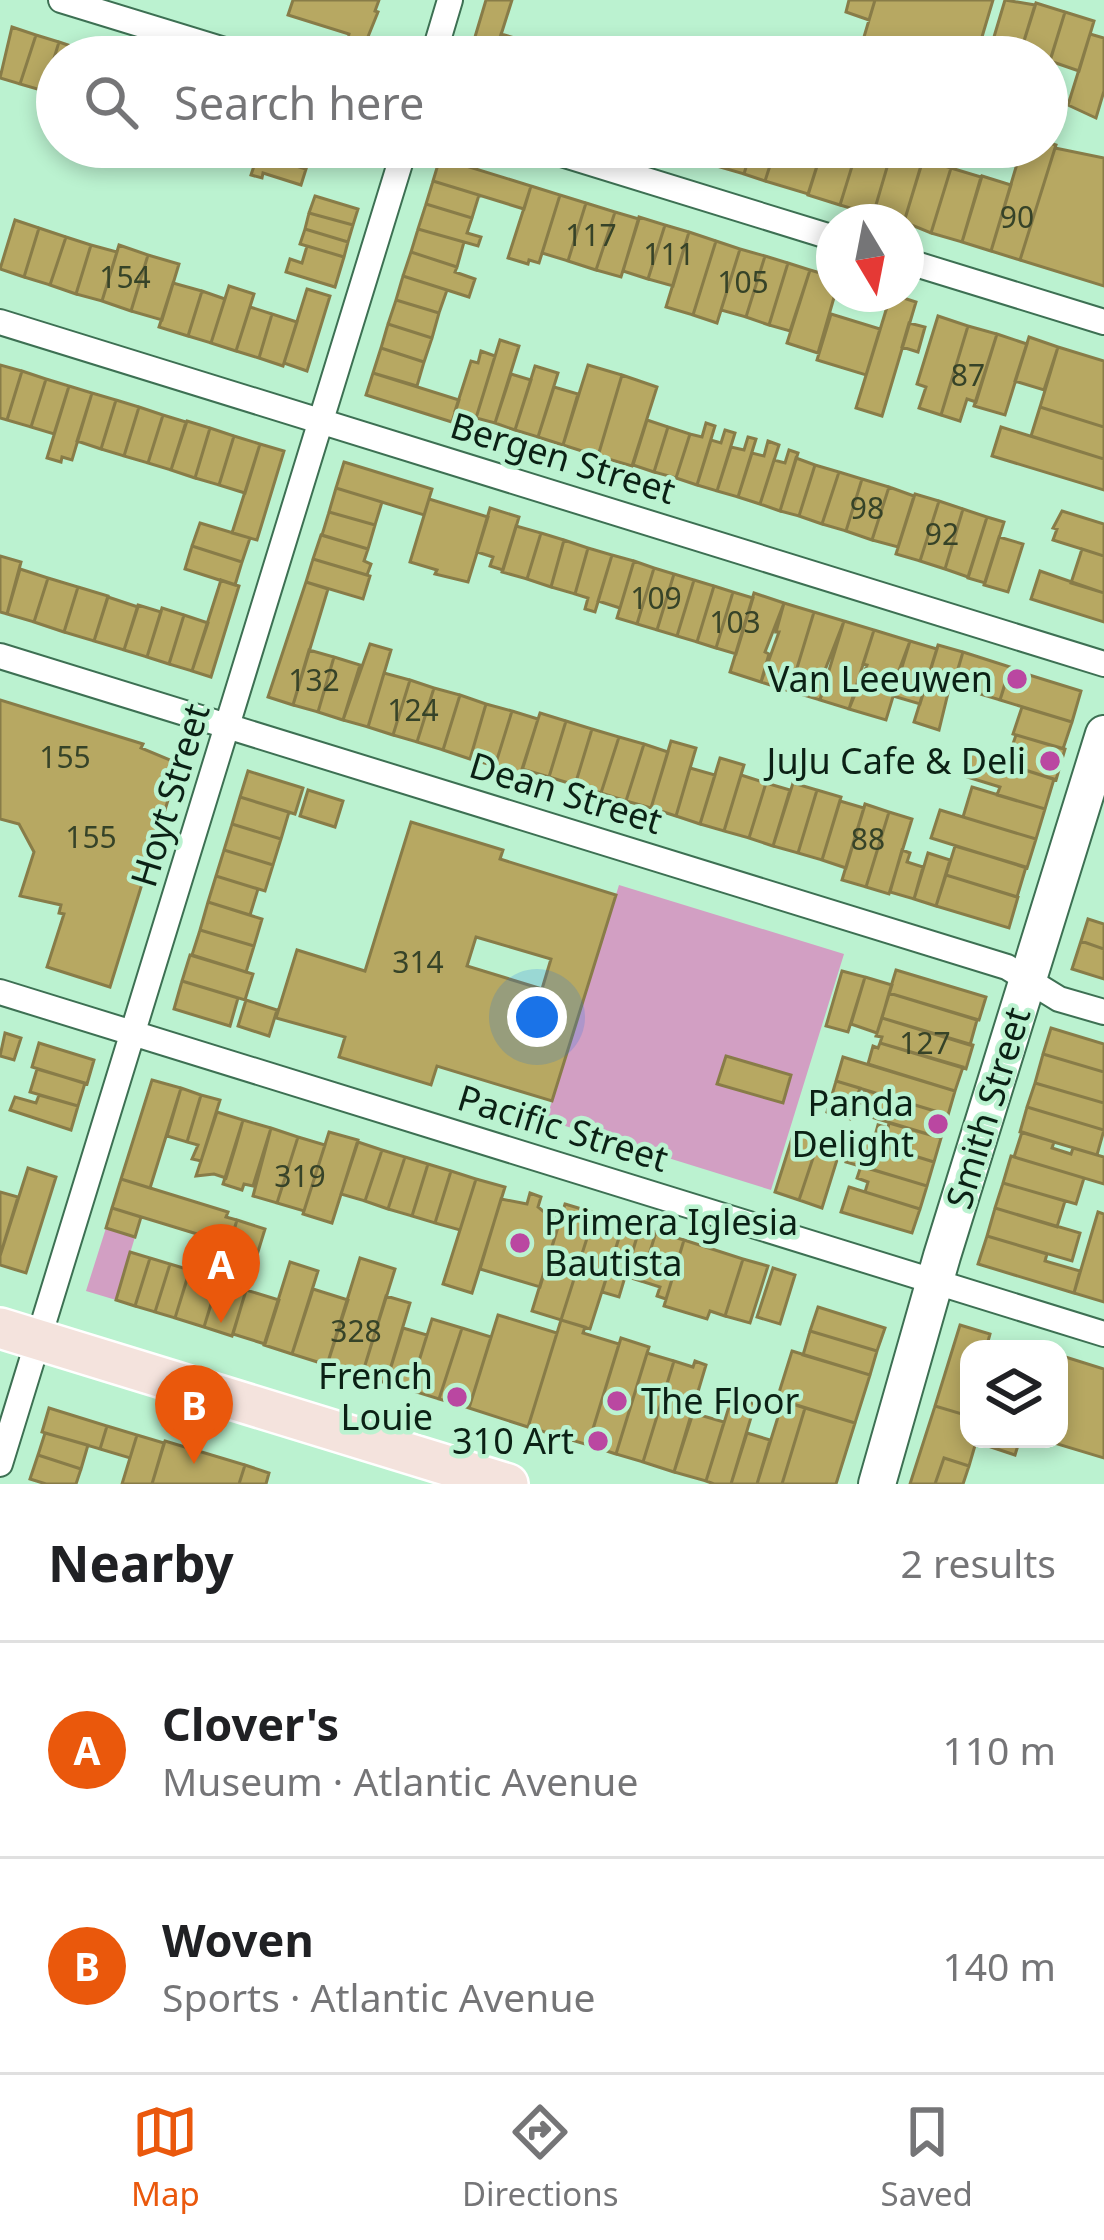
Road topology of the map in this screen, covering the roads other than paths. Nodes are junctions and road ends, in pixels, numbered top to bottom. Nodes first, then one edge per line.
1 (62, 0) edge
2 (450, 0) edge
3 (179, 36) edge
4 (439, 36) edge
5 (400, 168) edge
6 (607, 168) edge
7 (816, 232) edge
8 (924, 267) edge
9 (0, 322) edge
10 (1104, 322) edge
11 (322, 422) junction
12 (0, 656) edge
13 (1104, 664) edge
14 (230, 727) junction
15 (1104, 734) edge
16 (1028, 981) junction
17 (0, 992) edge
18 (1104, 1012) edge
19 (134, 1034) junction
20 (936, 1281) junction
21 (0, 1328) edge
22 (1104, 1334) edge
23 (39, 1340) junction
24 (0, 1464) edge
25 (508, 1484) edge
26 (877, 1484) edge

1 - 3 street
2 - 4 street
5 - 11 street, Hoyt Street
6 - 7 street
8 - 10 street
9 - 11 street, Bergen Street
11 - 13 street, Bergen Street
11 - 14 street, Hoyt Street
12 - 14 street, Dean Street
14 - 16 street, Dean Street
14 - 19 street, Hoyt Street
15 - 16 street, Smith Street
16 - 18 street, Dean Street
16 - 20 street, Smith Street
17 - 19 street, Pacific Street
19 - 20 street, Pacific Street
19 - 23 street, Hoyt Street
20 - 22 street, Pacific Street
20 - 26 street, Smith Street
21 - 23 main road
23 - 24 street, Hoyt Street
23 - 25 main road

